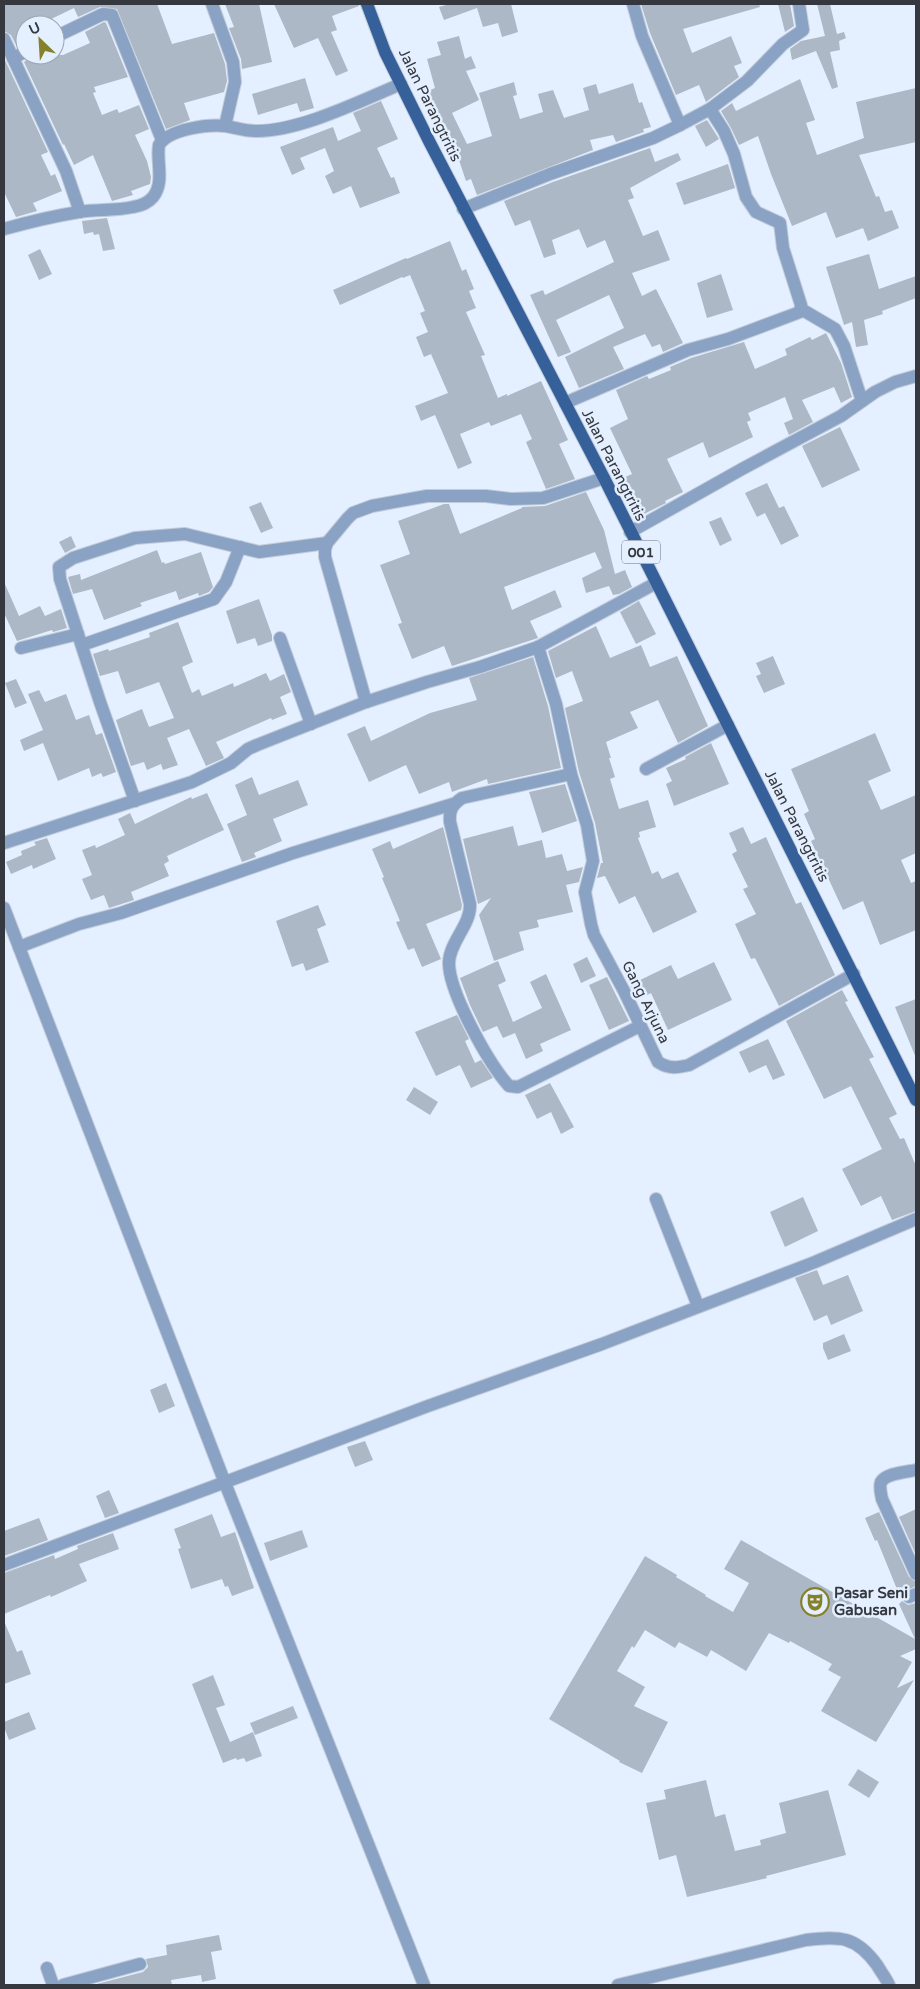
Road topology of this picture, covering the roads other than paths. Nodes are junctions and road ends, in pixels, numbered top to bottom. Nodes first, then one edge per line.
1 (212, 4) edge
2 (367, 4) edge
3 (633, 4) edge
4 (799, 4) edge
5 (65, 32) edge
6 (4, 38) edge
7 (13, 58) joint
8 (401, 84) junction
9 (710, 108) junction
10 (680, 125) junction
11 (225, 126) junction
12 (162, 140) junction
13 (463, 209) junction
14 (80, 212) junction
15 (4, 229) edge
16 (801, 309) junction
17 (916, 376) edge
18 (862, 401) junction
19 (565, 403) junction
20 (604, 478) junction
21 (630, 532) junction
22 (327, 543) junction
23 (240, 547) junction
24 (656, 582) junction
25 (280, 638) dead end
26 (80, 640) junction
27 (538, 647) junction
28 (21, 648) dead end
29 (366, 702) junction
30 (311, 724) junction
31 (728, 725) junction
32 (646, 769) dead end
33 (571, 774) junction
34 (135, 801) junction
35 (453, 804) junction
36 (4, 843) edge
37 (4, 908) edge
38 (19, 947) junction
39 (854, 974) junction
40 (640, 1026) junction
41 (916, 1100) edge
42 (656, 1199) dead end
43 (916, 1219) edge
44 (698, 1306) junction
45 (916, 1470) edge
46 (225, 1483) junction
47 (4, 1565) edge
48 (916, 1574) edge
49 (140, 1964) dead end
50 (47, 1968) dead end
51 (53, 1985) edge
52 (63, 1985) edge
53 (424, 1985) edge
54 (618, 1985) edge
55 (889, 1985) edge

1 - 11 street
2 - 8 main road, Jalan Parangtritis / 001
3 - 10 street
4 - 9 street
5 - 12 street
6 - 7 street
7 - 14 street
8 - 11 street
8 - 13 main road, Jalan Parangtritis / 001
9 - 10 street
9 - 16 street
10 - 13 street
11 - 12 street
12 - 14 street
13 - 19 main road, Jalan Parangtritis / 001
14 - 15 street
16 - 18 street
16 - 19 street
17 - 18 street
18 - 21 street
19 - 20 main road, Jalan Parangtritis / 001
20 - 21 main road, Jalan Parangtritis / 001
20 - 22 street
21 - 24 main road, Jalan Parangtritis / 001
22 - 23 street
22 - 29 street
23 - 26 street
23 - 26 street
24 - 27 street
24 - 31 main road, Jalan Parangtritis / 001
25 - 30 street
26 - 28 street
26 - 34 street
27 - 29 street
27 - 33 street
29 - 30 street
30 - 34 street
31 - 32 street
31 - 39 main road, Jalan Parangtritis / 001
33 - 35 street
33 - 40 street, Gang Arjuna
34 - 36 street
35 - 38 street
35 - 40 street
37 - 38 street
38 - 46 street
39 - 40 street, Gang Arjuna
39 - 41 main road, Jalan Parangtritis / 001
42 - 44 street
43 - 44 street
44 - 46 street
45 - 48 street
46 - 47 street
46 - 53 street
49 - 52 street
50 - 51 street
54 - 55 street

